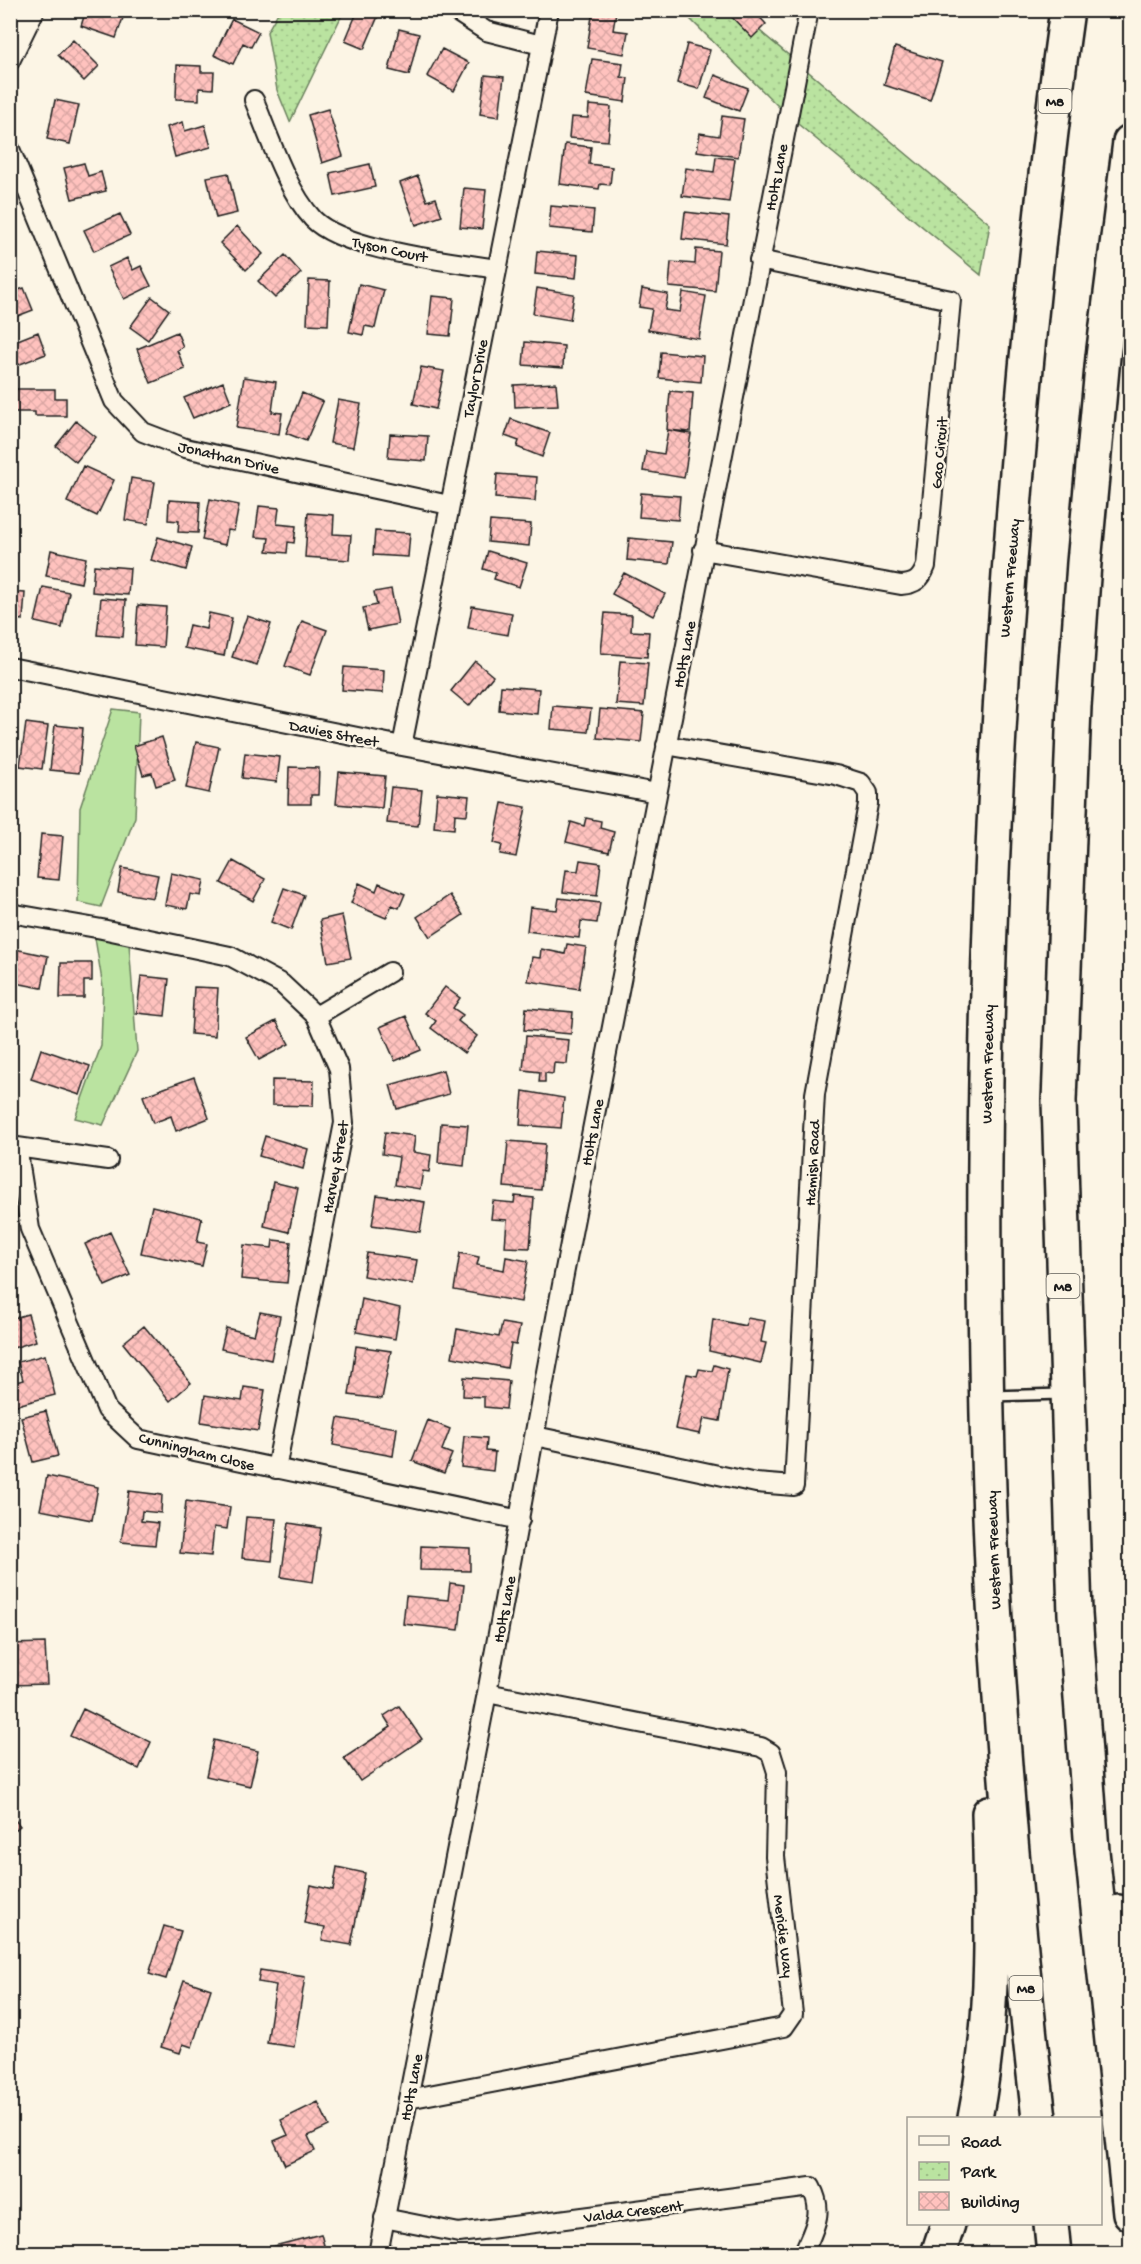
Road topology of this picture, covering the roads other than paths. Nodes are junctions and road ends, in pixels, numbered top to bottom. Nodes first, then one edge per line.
1 (454, 10) edge
2 (549, 10) edge
3 (809, 10) edge
4 (1053, 10) edge
5 (1067, 10) edge
6 (10, 14) edge
7 (32, 17) edge
8 (541, 45) junction
9 (10, 61) edge
10 (254, 100) dead end
11 (1131, 142) edge
12 (10, 149) edge
13 (1043, 192) junction
14 (1131, 237) edge
15 (759, 260) junction
16 (496, 269) junction
17 (1103, 357) junction
18 (449, 505) junction
19 (703, 550) junction
20 (10, 666) edge
21 (666, 745) junction
22 (402, 746) junction
23 (657, 793) junction
24 (10, 913) edge
25 (390, 972) dead end
26 (316, 1016) junction
27 (108, 1160) dead end
28 (1068, 1394) junction
29 (986, 1396) junction
30 (534, 1436) junction
31 (276, 1469) junction
32 (520, 1520) junction
33 (1075, 1614) junction
34 (994, 1619) junction
35 (487, 1693) junction
36 (1131, 1980) edge
37 (408, 2099) junction
38 (975, 2117) edge
39 (1039, 2117) edge
40 (1131, 2213) edge
41 (384, 2218) junction
42 (947, 2225) edge
43 (1051, 2225) edge
44 (378, 2253) edge
45 (803, 2253) edge
46 (938, 2253) edge
47 (1054, 2253) edge

1 - 8 street
2 - 8 street, Taylor Drive
3 - 15 street, Holts Lane
4 - 13 highway
5 - 13 highway, Western Freeway / M8
6 - 7 street
7 - 9 street
8 - 16 street, Taylor Drive
10 - 16 street, Tyson Court
11 - 17 highway, M8
12 - 18 street, Jonathan Drive
13 - 29 highway, Western Freeway / M8
14 - 17 highway
15 - 19 street, Holts Lane
15 - 19 street, Gao Circuit
16 - 18 street, Taylor Drive
17 - 28 highway, M8
18 - 22 street, Taylor Drive
19 - 21 street, Holts Lane
20 - 22 street, Davies Street
21 - 23 street, Holts Lane
21 - 30 street, Hamish Road
22 - 23 street, Davies Street
23 - 30 street, Holts Lane
24 - 26 street, Harvey Street
25 - 26 street
26 - 31 street, Harvey Street
27 - 31 street, Cunningham Close
28 - 29 lane
28 - 33 highway, M8
29 - 34 highway, Western Freeway / M8
30 - 32 street, Holts Lane
31 - 32 street, Cunningham Close
32 - 35 street, Holts Lane
33 - 36 highway
33 - 40 highway, M8
34 - 38 highway
34 - 39 highway, Western Freeway / M8
35 - 37 street, Holts Lane
35 - 37 street, Meridie Way
37 - 41 street, Holts Lane
41 - 44 street, Holts Lane
41 - 45 street, Valda Crescent
42 - 46 highway
43 - 47 highway

